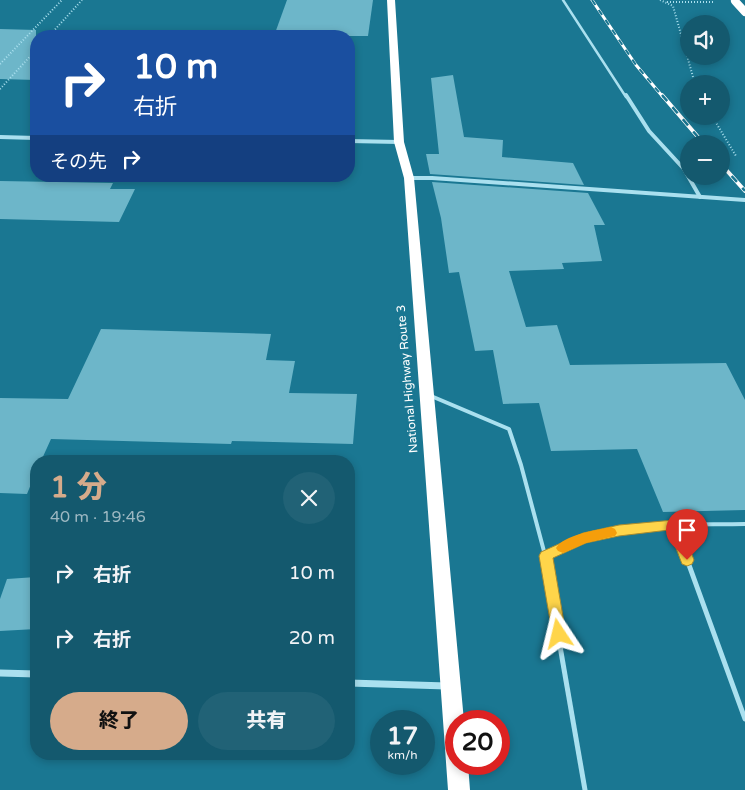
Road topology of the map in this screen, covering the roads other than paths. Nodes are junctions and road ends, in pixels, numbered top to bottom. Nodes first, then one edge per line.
1 (391, 0) edge
2 (564, 0) edge
3 (735, 0) edge
4 (745, 12) edge
5 (0, 137) edge
6 (30, 138) edge
7 (355, 141) edge
8 (399, 142) junction
9 (409, 178) junction
10 (700, 197) junction
11 (745, 200) edge
12 (427, 394) junction
13 (745, 524) edge
14 (674, 525) junction
15 (545, 556) junction
16 (0, 673) edge
17 (30, 674) edge
18 (355, 683) edge
19 (450, 686) junction
20 (452, 710) edge
21 (745, 719) edge
22 (458, 775) edge
23 (459, 790) edge
24 (585, 790) edge

1 - 8 highway, National Highway Route 3
2 - 10 street
3 - 4 highway, bridge
5 - 6 street
7 - 8 street
8 - 9 highway, National Highway Route 3
9 - 10 street
9 - 12 highway, National Highway Route 3
10 - 11 street
12 - 15 lane
12 - 19 highway, National Highway Route 3
13 - 14 lane
14 - 15 lane
14 - 21 lane
15 - 24 lane
16 - 17 street
18 - 19 street
19 - 20 highway, National Highway Route 3
22 - 23 highway

